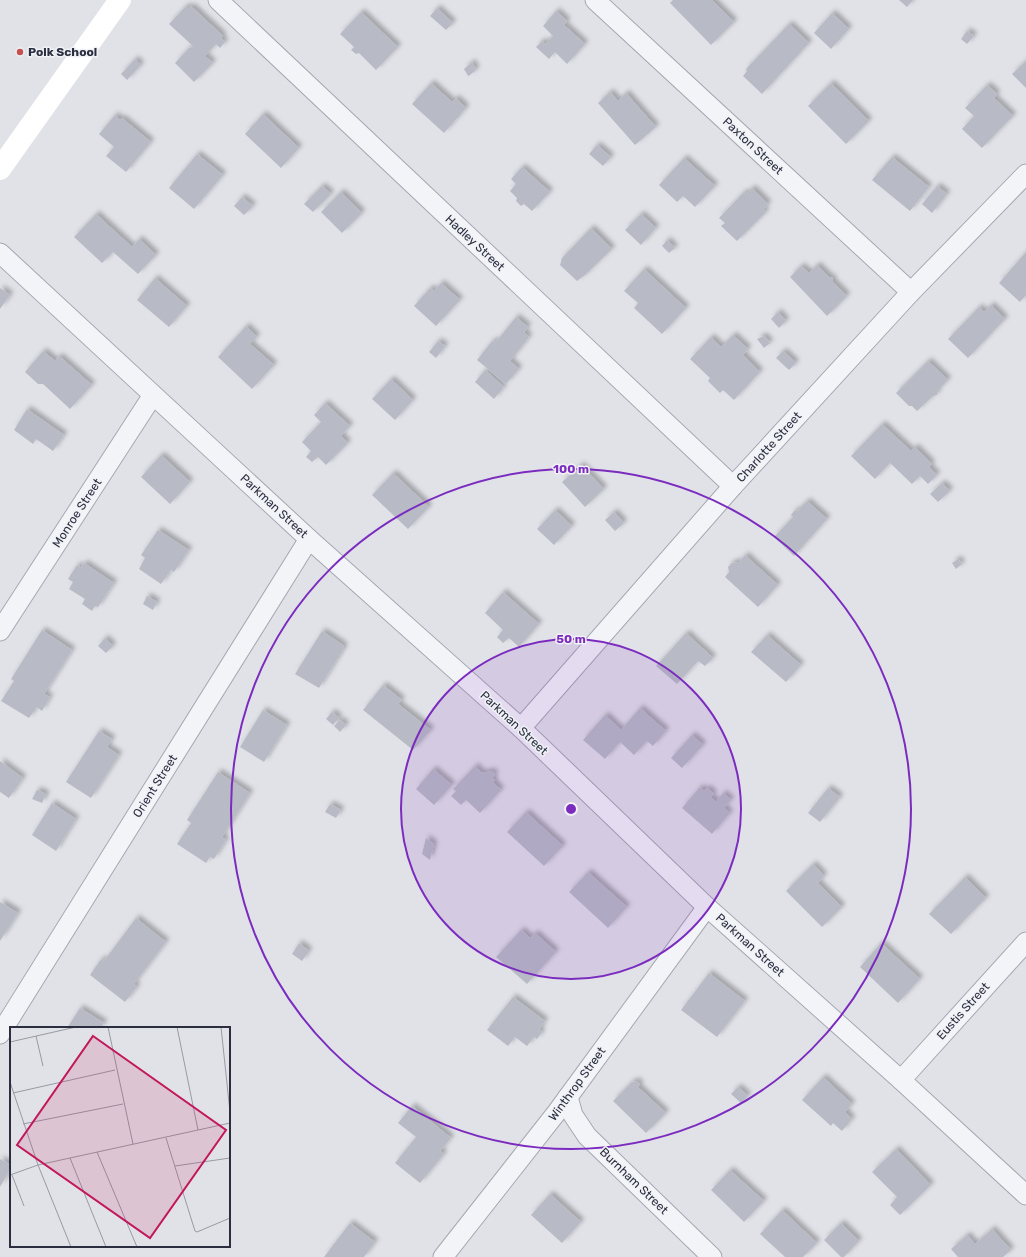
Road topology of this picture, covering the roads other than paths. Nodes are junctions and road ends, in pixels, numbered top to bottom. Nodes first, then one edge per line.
1 (120, 0) edge
2 (218, 0) edge
3 (596, 0) edge
4 (0, 169) edge
5 (1026, 174) edge
6 (0, 253) edge
7 (911, 292) junction
8 (153, 395) junction
9 (732, 486) junction
10 (309, 539) junction
11 (0, 631) edge
12 (521, 728) junction
13 (707, 907) junction
14 (1026, 942) edge
15 (0, 1034) edge
16 (901, 1080) junction
17 (568, 1097) junction
18 (1026, 1195) edge
19 (443, 1257) edge
20 (712, 1257) edge

1 - 4 main road
2 - 9 street, Hadley Street
3 - 7 street, Paxton Street
5 - 7 street, Charlotte Street
6 - 8 street, Parkman Street
7 - 9 street, Charlotte Street
8 - 10 street, Parkman Street
8 - 11 street, Monroe Street
9 - 12 street, Charlotte Street
10 - 12 street, Parkman Street
10 - 15 street, Orient Street
12 - 13 street, Parkman Street
13 - 16 street, Parkman Street
13 - 17 street, Winthrop Street
14 - 16 street, Eustis Street
16 - 18 street, Parkman Street
17 - 19 street, Winthrop Street
17 - 20 street, Burnham Street

